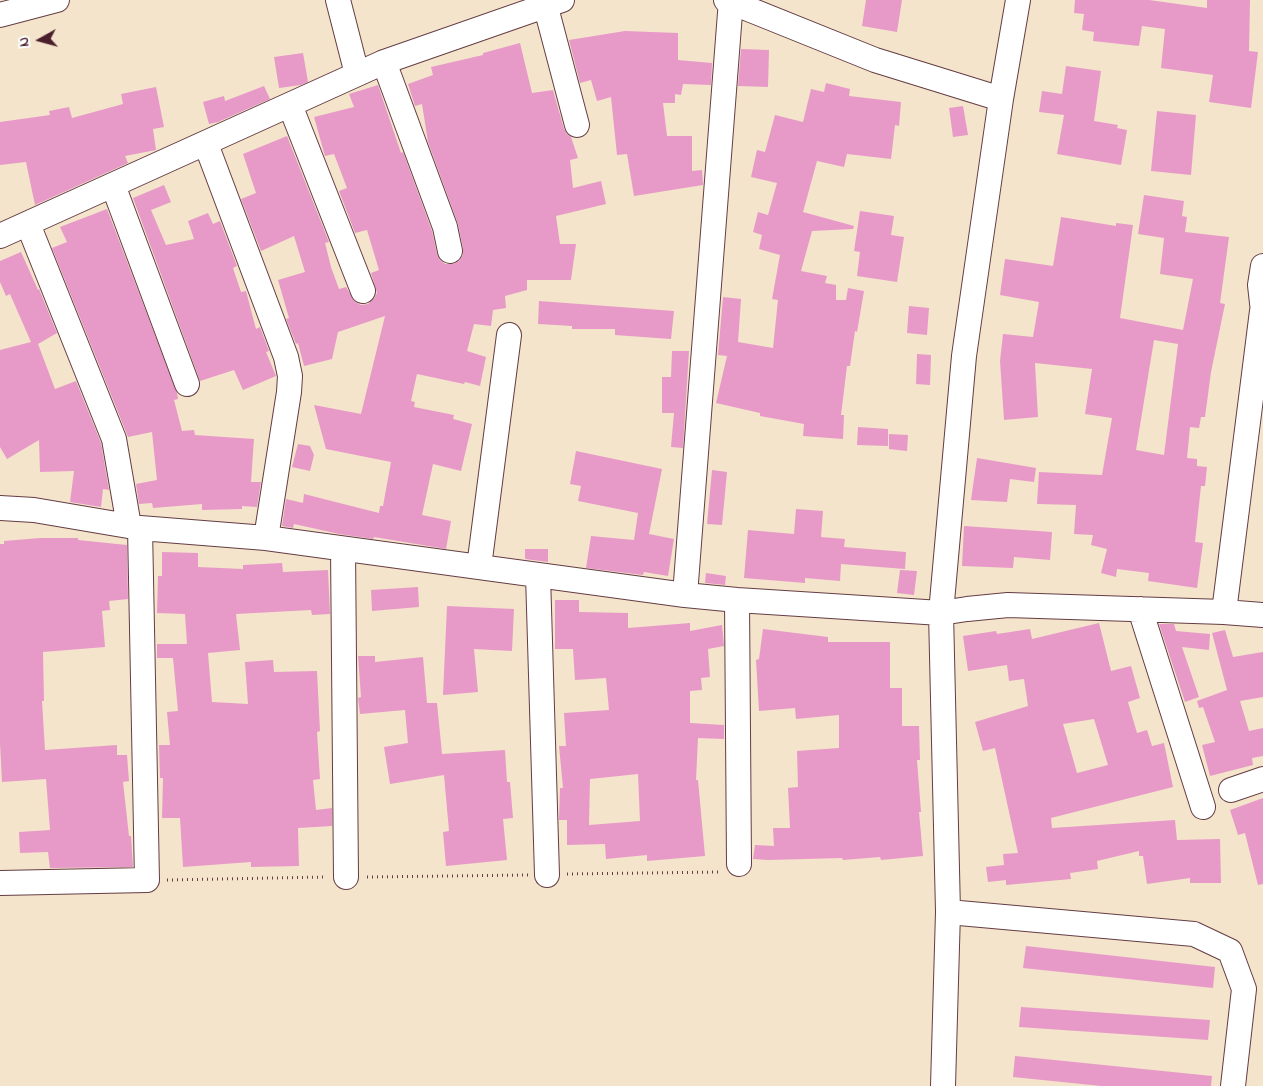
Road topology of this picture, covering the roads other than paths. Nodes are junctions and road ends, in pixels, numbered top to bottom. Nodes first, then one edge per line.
1 (57, 0) edge
2 (338, 0) edge
3 (730, 0) edge
4 (1018, 0) edge
5 (551, 2) edge
6 (0, 15) edge
7 (384, 62) junction
8 (357, 74) junction
9 (1001, 99) junction
10 (290, 105) junction
11 (577, 125) dead end
12 (206, 144) junction
13 (113, 185) junction
14 (28, 224) junction
15 (0, 236) edge
16 (450, 251) dead end
17 (1263, 266) edge
18 (363, 291) dead end
19 (1262, 311) edge
20 (510, 335) dead end
21 (187, 384) dead end
22 (0, 507) edge
23 (135, 527) junction
24 (266, 538) junction
25 (343, 549) junction
26 (479, 567) junction
27 (538, 575) junction
28 (685, 595) junction
29 (737, 600) junction
30 (1140, 609) junction
31 (1224, 612) junction
32 (941, 614) junction
33 (1263, 615) edge
34 (1263, 779) edge
35 (1231, 790) dead end
36 (1203, 807) dead end
37 (739, 864) road end
38 (547, 875) road end
39 (346, 877) road end
40 (0, 883) edge
41 (948, 912) junction
42 (943, 1086) edge
43 (1233, 1086) edge

1 - 6 street
2 - 8 street
3 - 9 street
3 - 28 street
4 - 9 street
5 - 7 street
5 - 11 street
7 - 8 street
7 - 16 street
8 - 10 street
9 - 32 street
10 - 12 street
10 - 18 street
12 - 13 street
12 - 24 street
13 - 14 street
13 - 21 street
14 - 15 street
14 - 23 street
17 - 19 street
19 - 31 street
20 - 26 street
22 - 23 street
23 - 24 street
23 - 40 street
24 - 25 street
25 - 26 street
25 - 39 street
26 - 27 street
27 - 28 street
27 - 38 street
28 - 29 street
29 - 32 street
29 - 37 street
30 - 31 street
30 - 32 street
30 - 36 street
31 - 33 street
32 - 41 street
34 - 35 street
41 - 42 street
41 - 43 street

